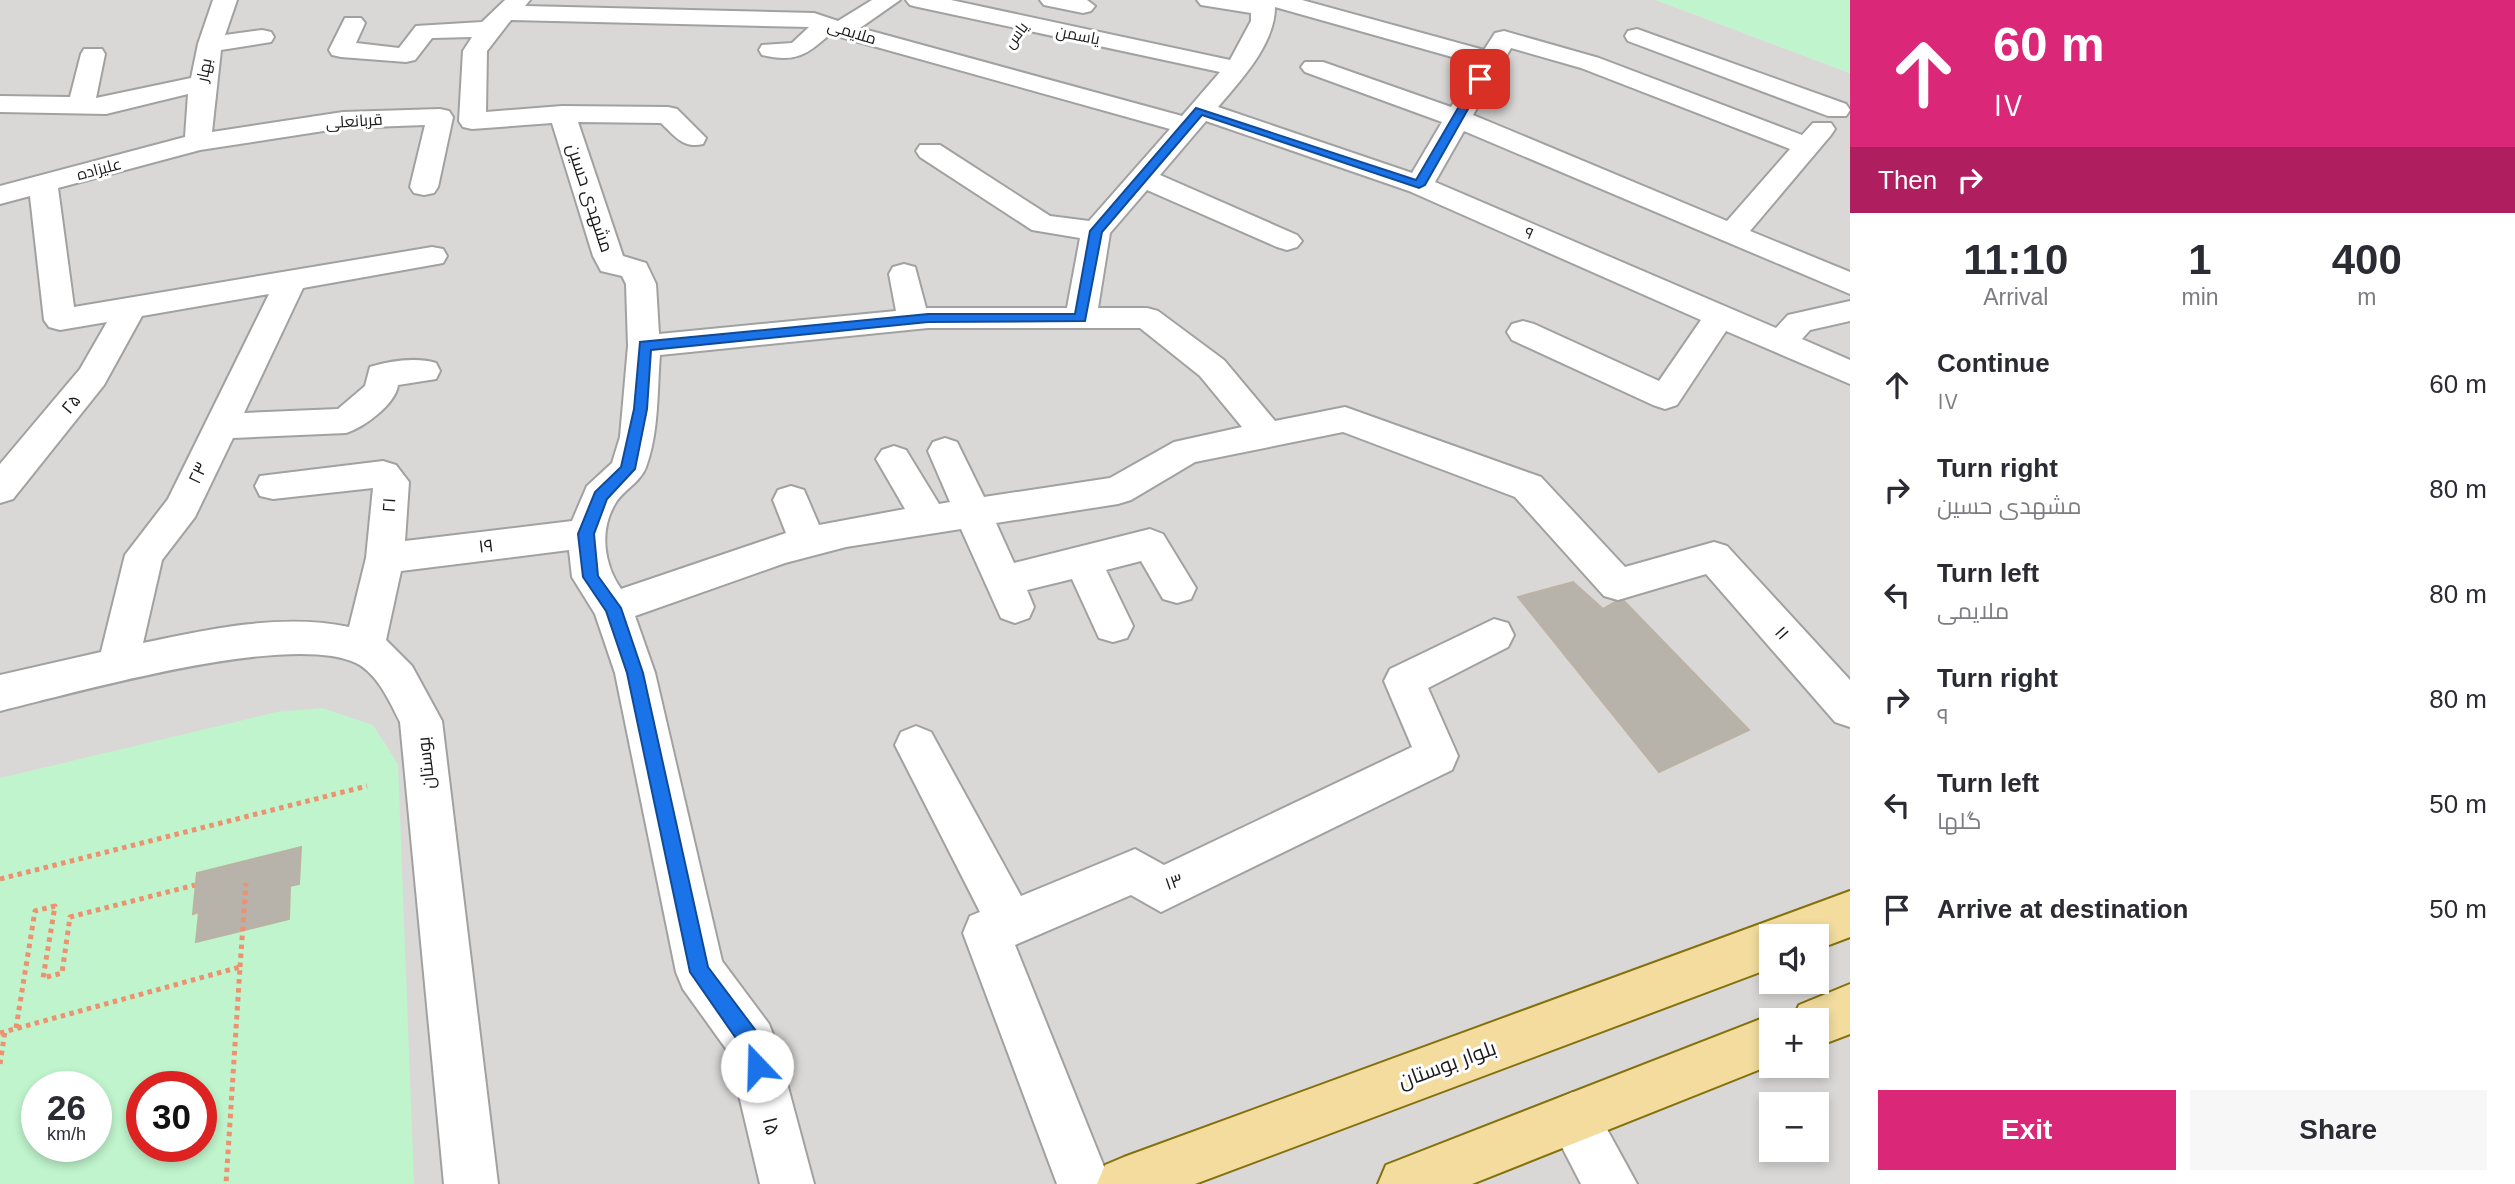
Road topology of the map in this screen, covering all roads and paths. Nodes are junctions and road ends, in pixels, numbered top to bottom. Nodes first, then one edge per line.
1 (225, 0) edge
2 (775, 0) edge
3 (888, 0) edge
4 (918, 0) edge
5 (1040, 0) edge
6 (1052, 0) edge
7 (1209, 0) edge
8 (1267, 3) edge
9 (1083, 6) dead end
10 (504, 14) edge
11 (591, 17) edge
12 (676, 18) junction
13 (756, 20) junction
14 (353, 23) dead end
15 (833, 28) junction
16 (1637, 36) dead end
17 (262, 37) dead end
18 (664, 43) dead end
19 (210, 44) junction
20 (1007, 47) junction
21 (1498, 49) junction
22 (771, 50) dead end
23 (93, 54) dead end
24 (1314, 67) dead end
25 (1237, 69) junction
26 (200, 84) junction
27 (1844, 103) edge
28 (0, 104) edge
29 (80, 105) junction
30 (562, 114) junction
31 (1194, 118) junction
32 (1457, 118) junction
33 (693, 138) dead end
34 (198, 142) junction
35 (1808, 147) junction
36 (930, 151) dead end
37 (1142, 177) junction
38 (43, 184) junction
39 (1419, 185) junction
40 (424, 187) dead end
41 (0, 195) edge
42 (1096, 231) junction
43 (1731, 235) junction
44 (1287, 241) dead end
45 (432, 256) dead end
46 (904, 274) dead end
47 (291, 281) junction
48 (1850, 284) edge
49 (130, 310) junction
50 (1850, 311) edge
51 (1720, 316) junction
52 (1081, 318) junction
53 (913, 320) junction
54 (1523, 332) dead end
55 (1781, 343) junction
56 (644, 346) junction
57 (424, 371) dead end
58 (1850, 373) edge
59 (221, 426) junction
60 (1268, 435) junction
61 (945, 450) dead end
62 (894, 459) dead end
63 (6, 475) edge
64 (273, 486) dead end
65 (791, 500) dead end
66 (973, 514) junction
67 (930, 521) junction
68 (586, 534) junction
69 (808, 543) junction
70 (385, 558) junction
71 (1083, 561) junction
72 (1177, 588) dead end
73 (613, 608) junction
74 (1113, 626) dead end
75 (1494, 635) dead end
76 (364, 647) junction
77 (118, 666) junction
78 (0, 693) edge
79 (1850, 709) edge
80 (916, 745) dead end
81 (367, 786) dead end
82 (0, 879) edge
83 (246, 883) dead end
84 (195, 885) dead end
85 (1850, 914) edge
86 (1011, 923) junction
87 (1823, 924) edge
88 (1759, 948) edge
89 (240, 967) junction
90 (1850, 1009) edge
91 (1829, 1017) edge
92 (16, 1028) junction
93 (3, 1032) edge
94 (1759, 1045) edge
95 (0, 1064) edge
96 (1573, 1118) junction
97 (226, 1184) edge
98 (471, 1184) edge
99 (787, 1184) edge
100 (1084, 1184) edge
101 (1124, 1184) edge
102 (1405, 1184) edge
103 (1610, 1184) edge

1 - 19 street, بهار
2 - 13 street
3 - 15 street
4 - 20 street, یاسمن
5 - 20 street, یاس
6 - 9 street
7 - 8 street
8 - 21 street
8 - 25 street
10 - 11 street, ملایمی
10 - 14 street, ملایمی
10 - 30 street
11 - 12 street, ملایمی
12 - 13 street, ملایمی
12 - 18 street
13 - 15 street, ملایمی
15 - 20 street, ملایمی
15 - 22 street
16 - 27 street
17 - 19 street
19 - 26 street, بهار
20 - 25 street, یاسمن
20 - 31 street, ملایمی
21 - 32 street
21 - 35 street
23 - 29 street
24 - 32 street
25 - 31 street
26 - 29 street
26 - 34 street, بهار
27 - 35 street
28 - 29 street
30 - 33 street
30 - 56 street, مشهدی حسین
31 - 37 street
31 - 39 street, ۹
32 - 39 street
32 - 43 street
34 - 38 street, علیزاده
34 - 40 street, قربانعلی
35 - 43 street
36 - 42 street
37 - 42 street
37 - 44 street
38 - 41 street, علیزاده
38 - 49 street
39 - 51 street, ۹
42 - 52 street
43 - 48 street
45 - 47 street
46 - 53 street
47 - 49 street
47 - 59 street, ۲۳
49 - 63 street, ۲۵
50 - 55 street
51 - 54 street
51 - 55 street, ۹
52 - 53 street
52 - 60 street
53 - 56 street
55 - 58 street, ۹
56 - 68 street
57 - 59 street
59 - 77 street, ۲۳
60 - 66 street
60 - 79 street, ۱۱
61 - 66 street
62 - 67 street
64 - 70 street, ۲۱
65 - 69 street
66 - 67 street
66 - 71 street
67 - 69 street
68 - 70 street, ۱۹
68 - 73 street, ۱۵
69 - 73 street
70 - 76 street, ۲۱
71 - 72 street
71 - 74 street
73 - 99 street, ۱۵
75 - 86 street, ۱۳
76 - 77 street
76 - 98 street, بوستان
77 - 78 street
80 - 86 street
81 - 82 path
83 - 89 path
84 - 92 path
85 - 87 main road
86 - 100 street, ۱۳
88 - 101 main road, بلوار بوستان
89 - 92 path
89 - 97 path
90 - 91 main road
92 - 93 path
93 - 95 path
94 - 96 main road
96 - 102 main road
96 - 103 street

